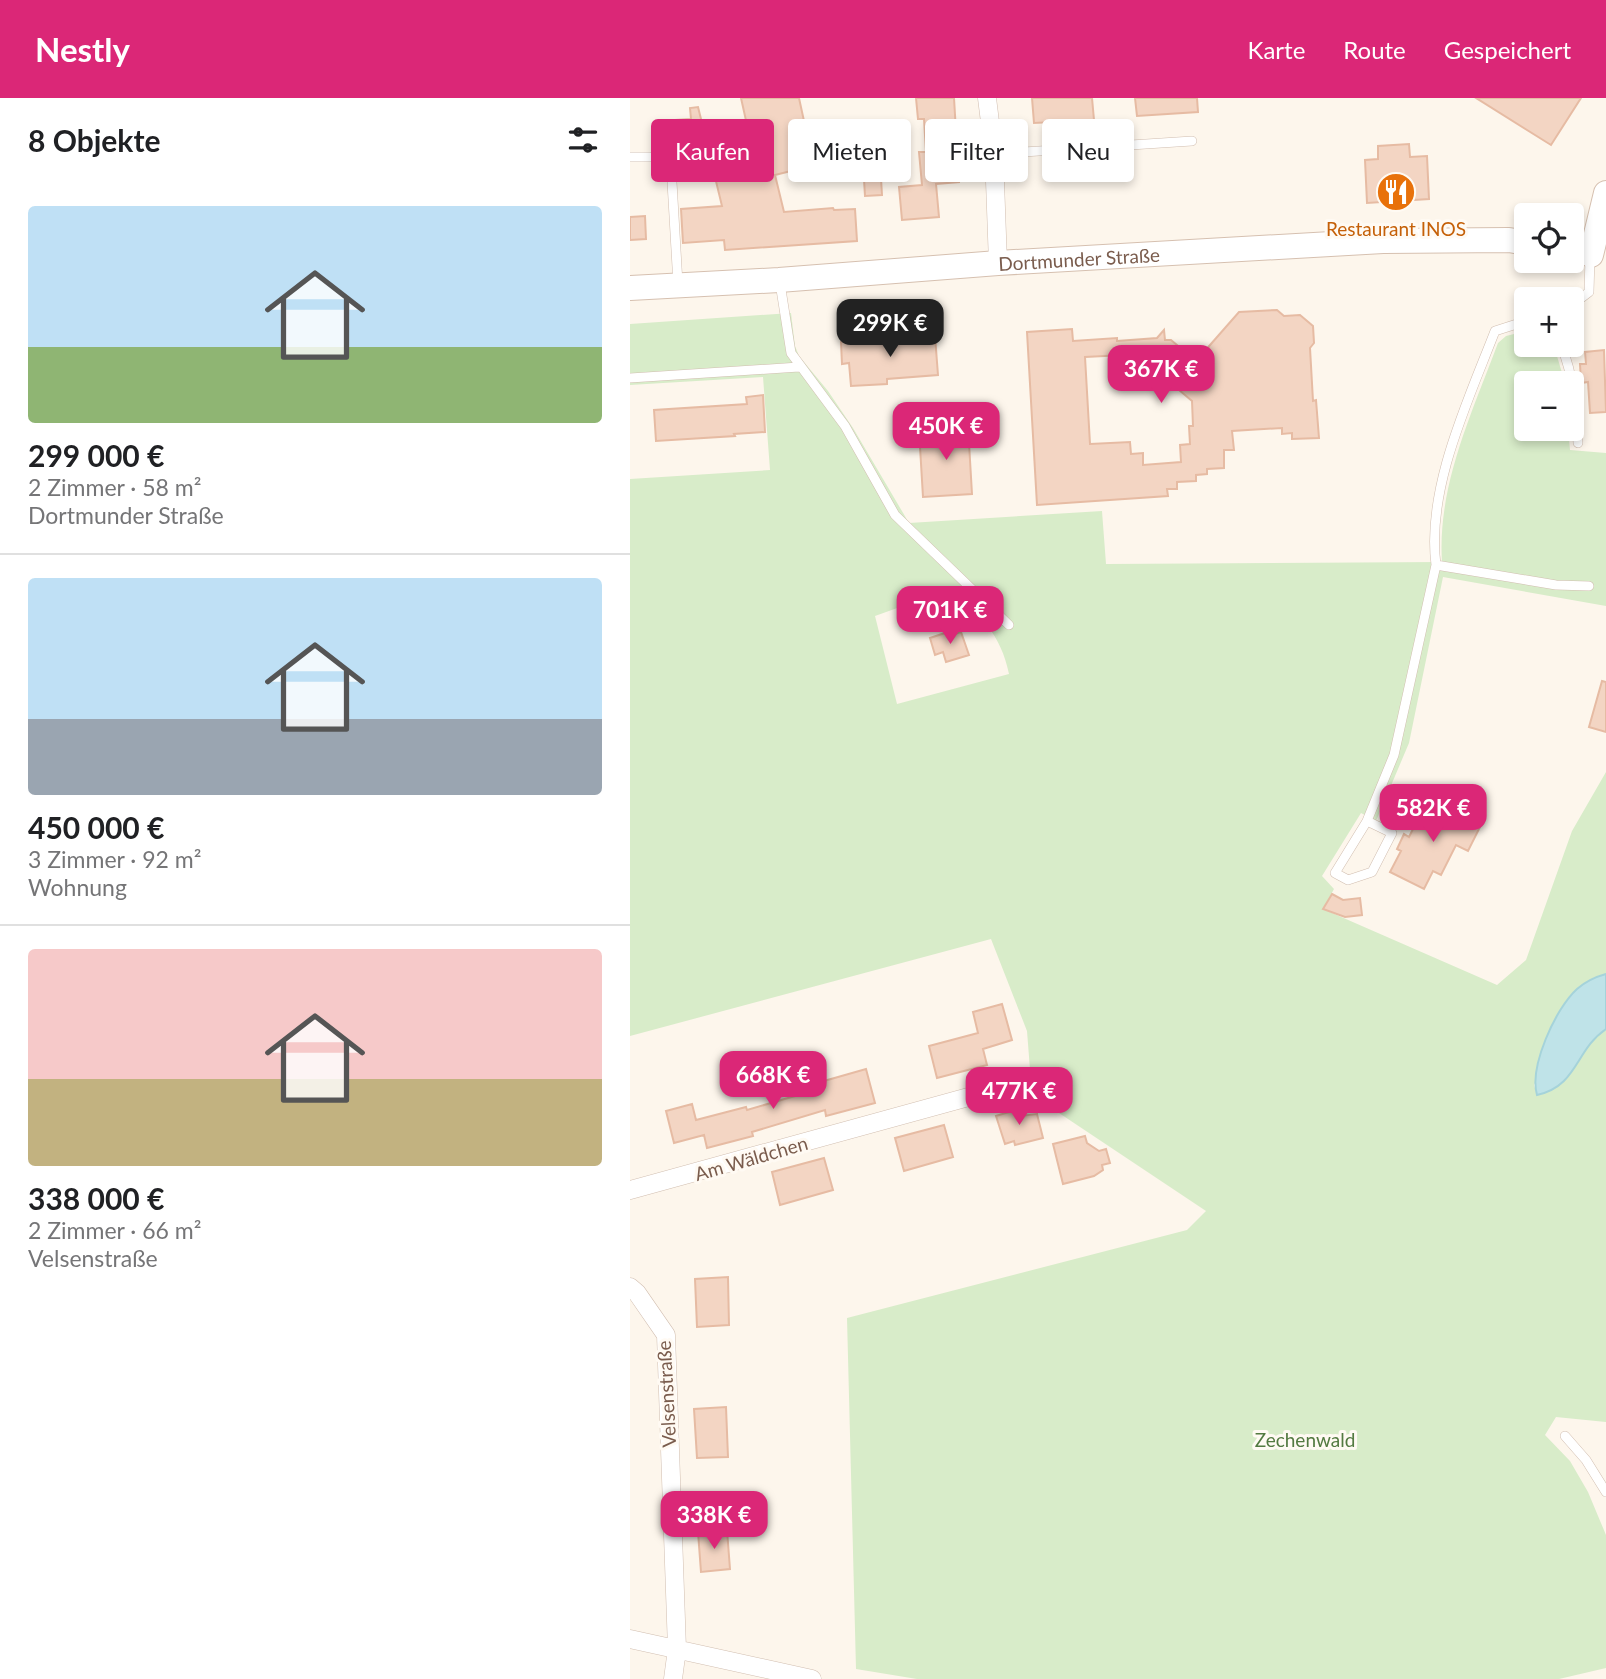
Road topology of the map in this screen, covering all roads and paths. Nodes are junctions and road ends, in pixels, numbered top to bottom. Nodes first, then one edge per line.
1 (987, 98) edge
2 (989, 119) edge
3 (1192, 141) dead end
4 (1028, 152) edge
5 (630, 157) edge
6 (650, 157) dead end
7 (672, 182) edge
8 (994, 182) edge
9 (1606, 193) edge
10 (1514, 241) edge
11 (1589, 255) edge
12 (998, 263) junction
13 (779, 280) junction
14 (678, 285) junction
15 (630, 288) edge
16 (1584, 296) edge
17 (1514, 325) edge
18 (1566, 357) edge
19 (799, 367) junction
20 (630, 378) edge
21 (1578, 443) dead end
22 (1436, 565) junction
23 (1589, 586) dead end
24 (1009, 625) dead end
25 (1367, 821) junction
26 (1034, 1079) dead end
27 (630, 1190) edge
28 (630, 1287) edge
29 (1565, 1436) dead end
30 (1606, 1492) edge
31 (630, 1639) edge
32 (677, 1649) junction
33 (673, 1679) edge
34 (812, 1679) edge

1 - 2 street
3 - 4 lane
5 - 6 lane
7 - 14 lane
8 - 12 street
9 - 11 main road
10 - 12 main road, Dortmunder Straße
11 - 16 lane
12 - 13 main road, Dortmunder Straße
13 - 14 main road, Dortmunder Straße
13 - 19 lane
14 - 15 main road, Dortmunder Straße
17 - 22 lane
18 - 21 lane
19 - 20 lane
19 - 24 lane
22 - 23 lane
22 - 25 lane
25 - 25 lane
26 - 27 street, Am Wäldchen
28 - 32 street, Velsenstraße
29 - 30 lane
31 - 32 street
32 - 33 street, Velsenstraße
32 - 34 street

